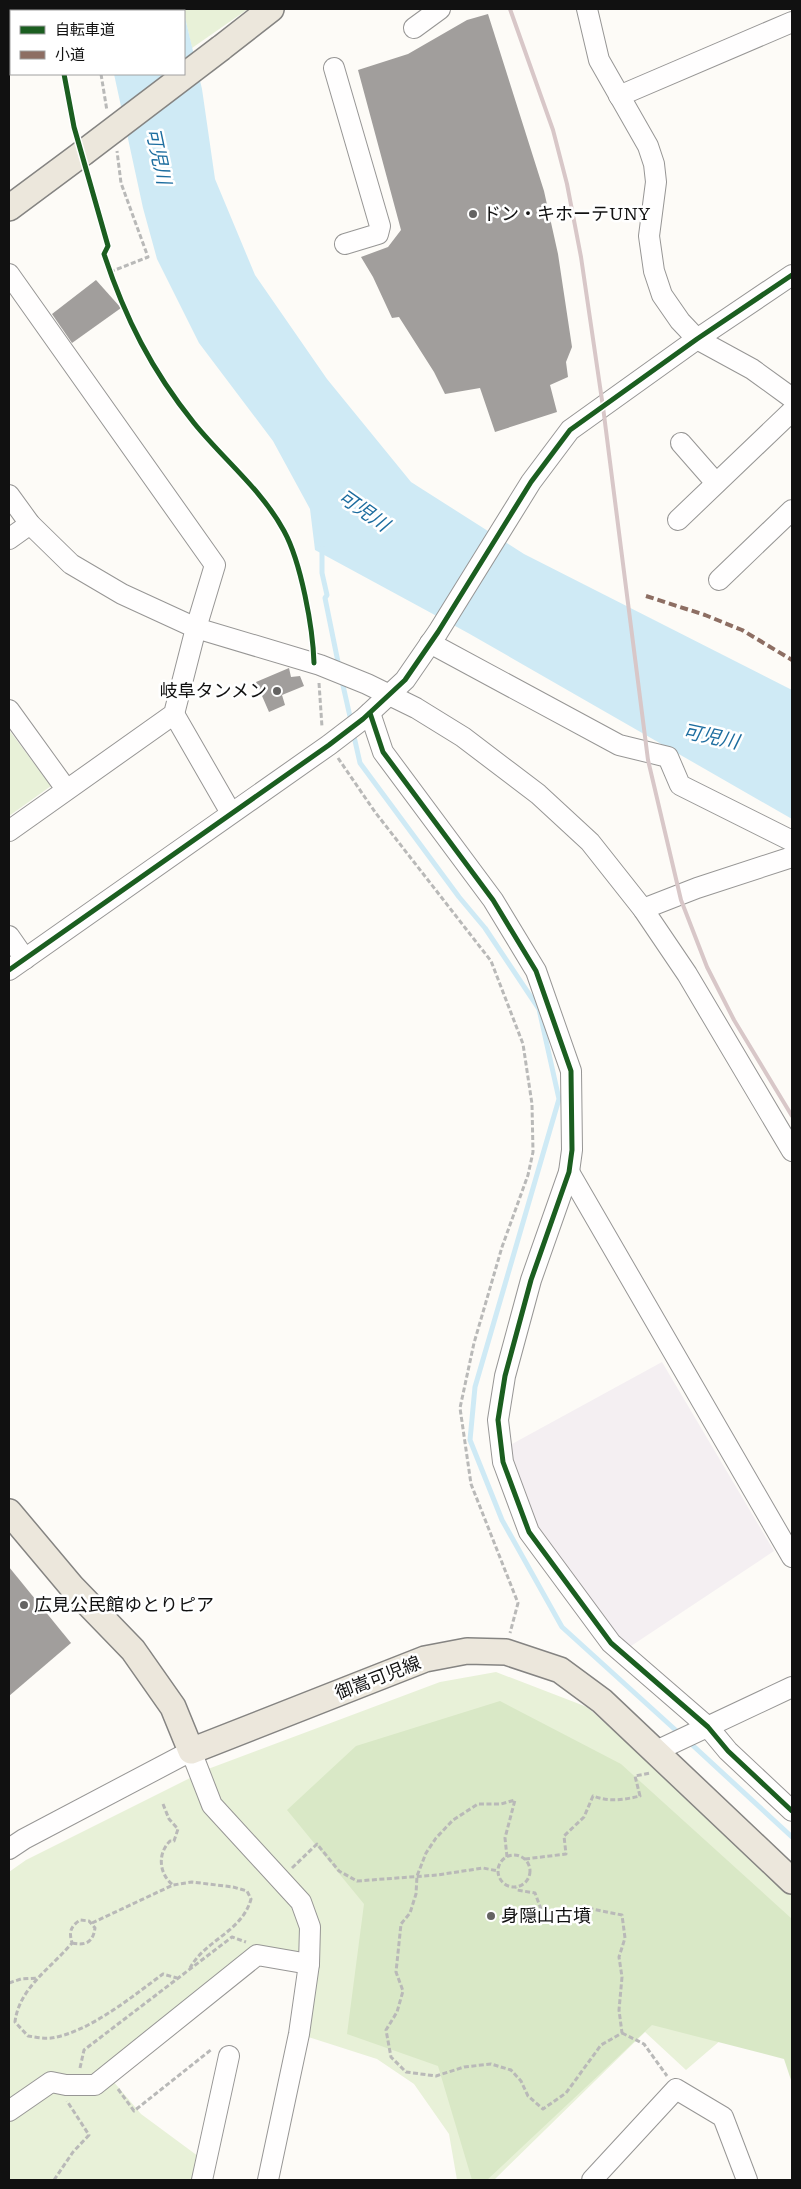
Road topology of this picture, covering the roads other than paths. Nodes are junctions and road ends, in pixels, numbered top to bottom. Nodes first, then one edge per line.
1 (440, 9) edge
2 (587, 9) edge
3 (261, 12) edge
4 (792, 22) edge
5 (414, 28) dead end
6 (334, 68) dead end
7 (619, 96) junction
8 (9, 208) edge
9 (344, 244) dead end
10 (9, 274) edge
11 (792, 275) edge
12 (697, 339) junction
13 (792, 398) edge
14 (792, 411) edge
15 (681, 443) dead end
16 (716, 483) junction
17 (9, 495) edge
18 (678, 520) dead end
19 (788, 523) edge
20 (30, 524) junction
21 (9, 539) edge
22 (719, 580) dead end
23 (196, 628) junction
24 (434, 638) junction
25 (389, 695) junction
26 (9, 710) edge
27 (174, 714) junction
28 (367, 716) junction
29 (66, 789) junction
30 (231, 813) junction
31 (9, 831) edge
32 (792, 841) edge
33 (792, 857) edge
34 (643, 909) junction
35 (9, 936) edge
36 (25, 958) junction
37 (9, 970) edge
38 (792, 1151) edge
39 (569, 1172) junction
40 (9, 1512) edge
41 (792, 1557) edge
42 (792, 1687) edge
43 (708, 1726) junction
44 (191, 1751) junction
45 (662, 1759) junction
46 (792, 1812) edge
47 (9, 1849) edge
48 (792, 1881) edge
49 (309, 1964) junction
50 (229, 2056) road end
51 (9, 2110) edge
52 (741, 2177) edge
53 (202, 2180) edge
54 (268, 2180) edge
55 (592, 2180) edge

1 - 5 street
2 - 7 street
3 - 8 main road, bridge
4 - 7 street
6 - 9 street
7 - 12 street
10 - 23 street
11 - 12 street
12 - 13 street
12 - 24 street
14 - 16 street
15 - 16 street
16 - 18 street
17 - 20 street
19 - 22 street
20 - 21 street
20 - 23 street
23 - 25 street
23 - 27 street
24 - 25 street
24 - 32 street
25 - 28 street
25 - 34 street
26 - 29 street
27 - 29 street
27 - 30 street
28 - 30 street
28 - 39 street
29 - 31 street
30 - 36 street
33 - 34 street
34 - 38 street
35 - 36 street
36 - 37 street
39 - 41 street
39 - 43 street
40 - 44 main road
42 - 43 street
43 - 45 street
43 - 46 street
44 - 45 main road, 御嵩可児線
44 - 47 street
44 - 49 street
45 - 48 main road, 御嵩可児線
49 - 51 street
49 - 54 street
50 - 53 street
52 - 55 street

